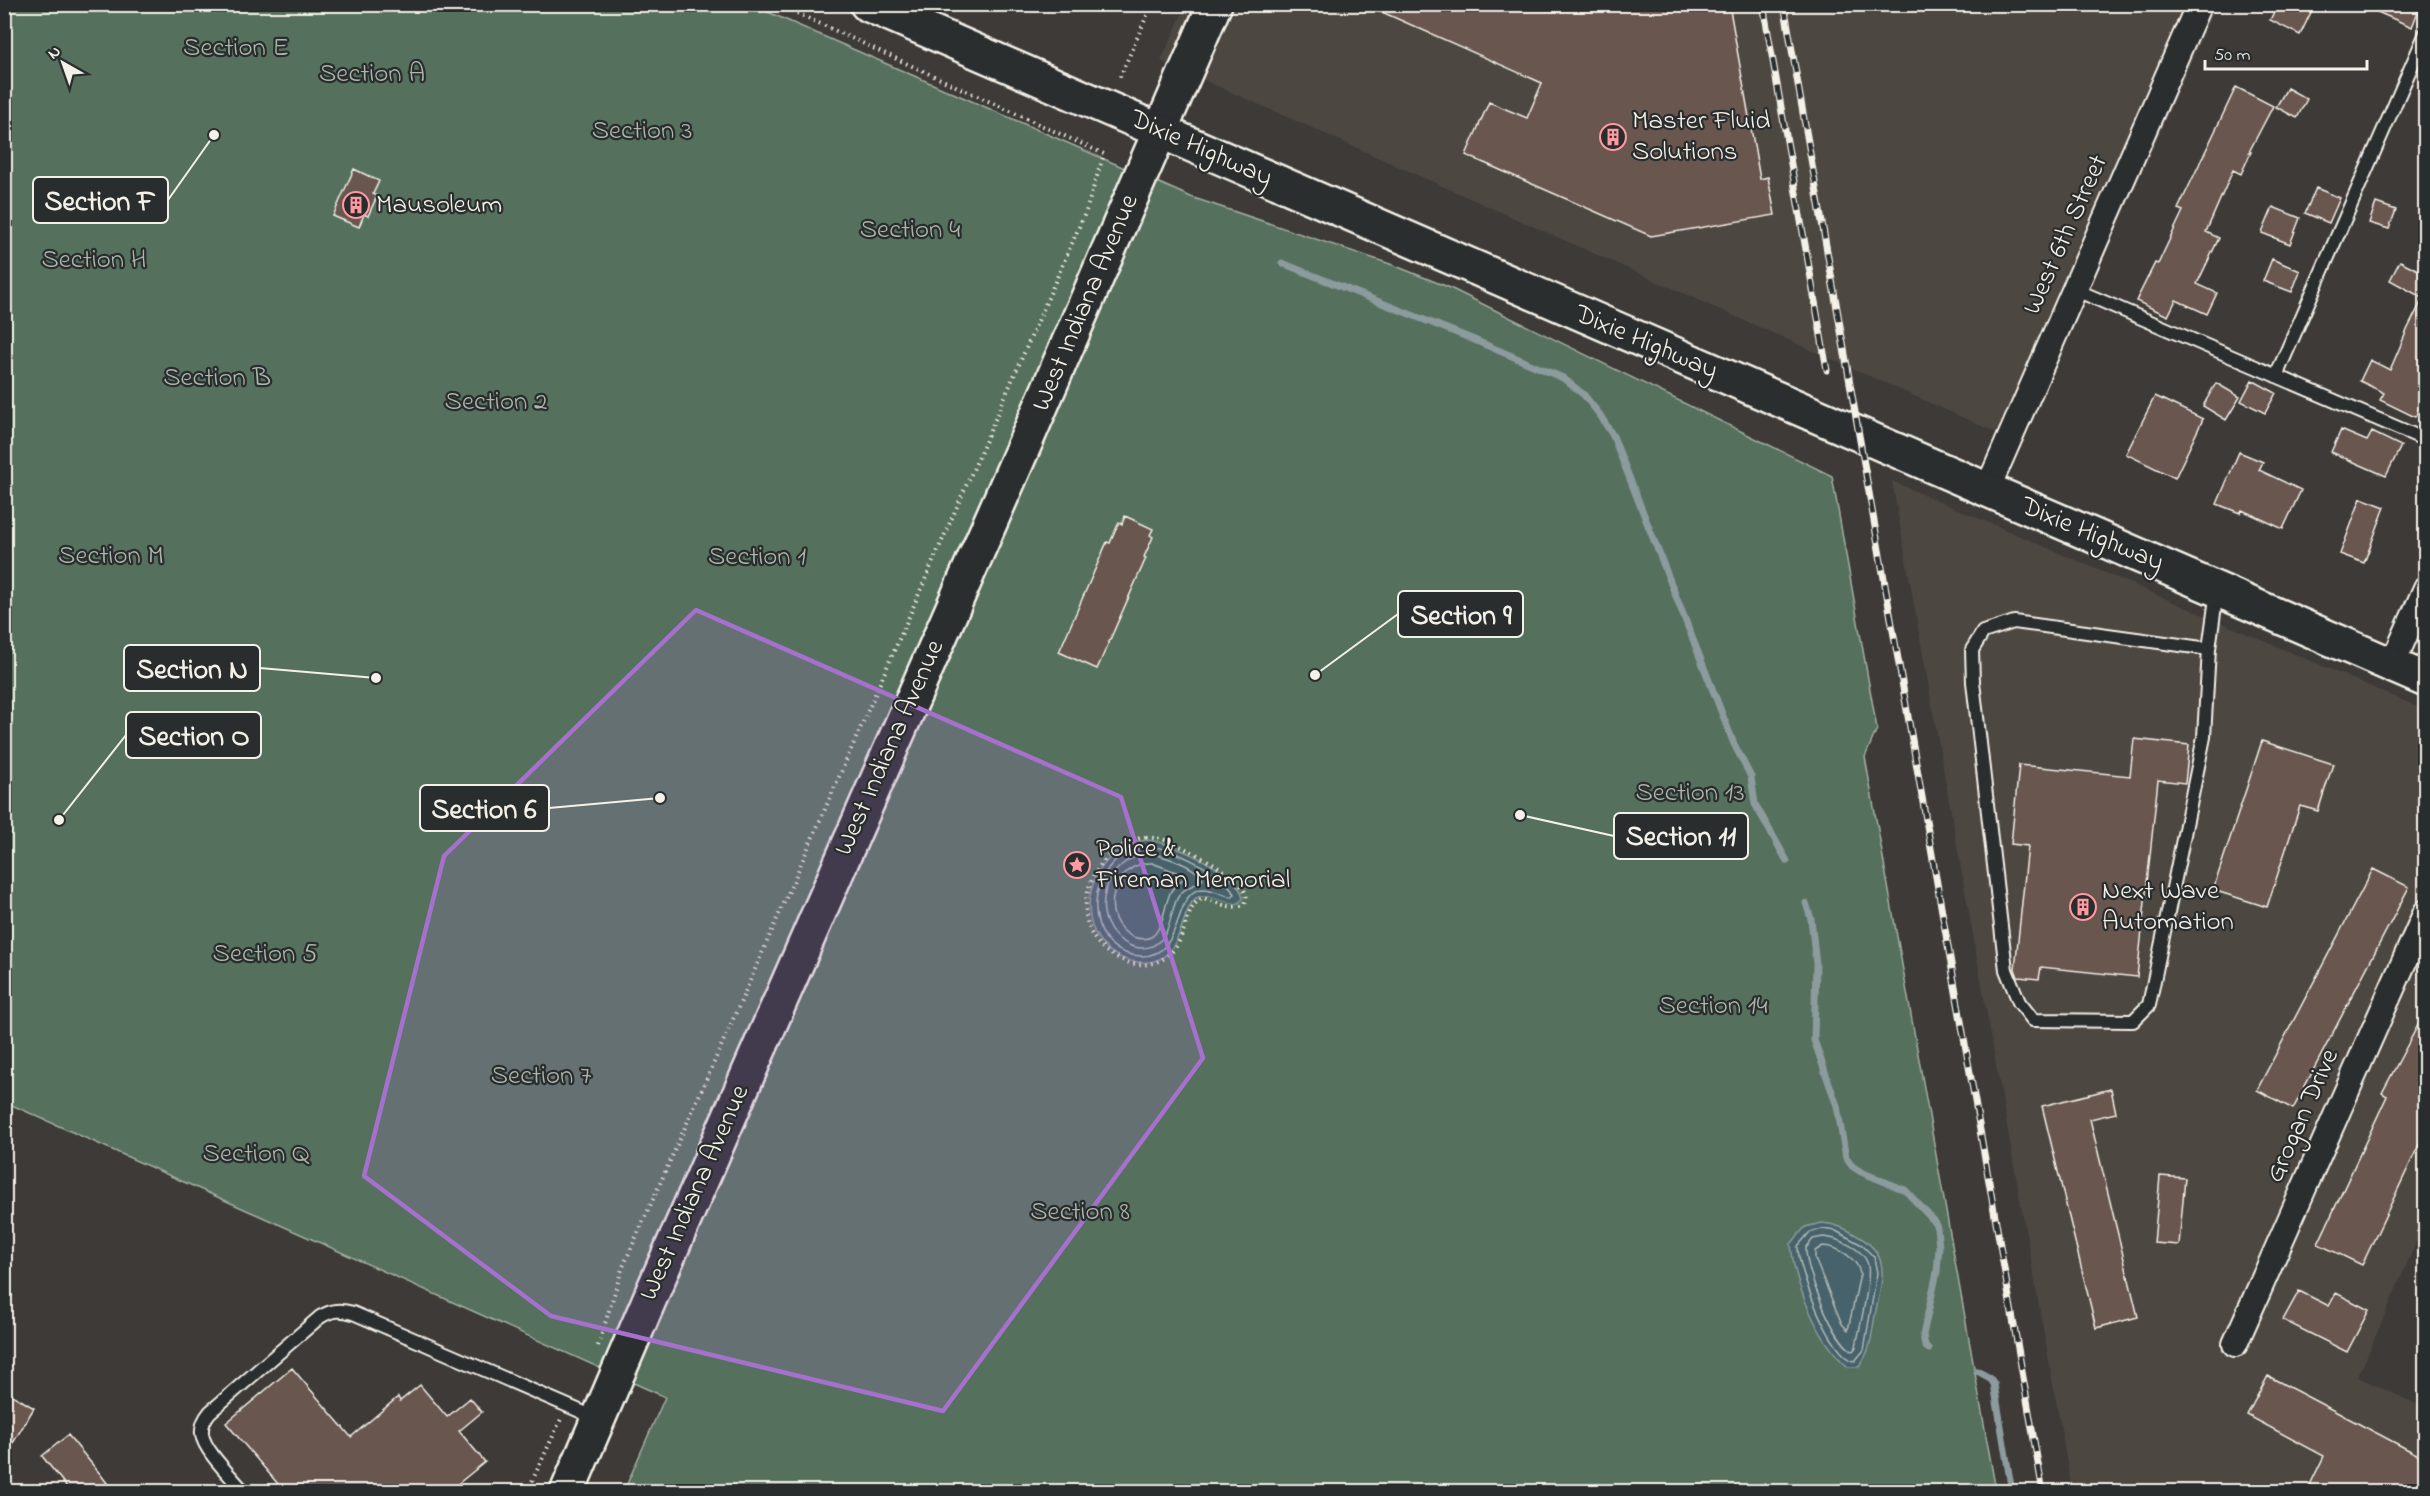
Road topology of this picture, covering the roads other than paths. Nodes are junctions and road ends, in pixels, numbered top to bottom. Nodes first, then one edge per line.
1 (867, 4) edge
2 (1215, 4) edge
3 (2199, 4) edge
4 (2426, 33) edge
5 (1160, 131) junction
6 (2076, 290) junction
7 (2276, 376) junction
8 (2426, 440) edge
9 (1987, 490) junction
10 (2426, 588) edge
11 (2217, 590) junction
12 (2208, 650) junction
13 (2392, 665) junction
14 (2426, 680) edge
15 (2426, 912) edge
16 (2235, 1344) dead end
17 (598, 1418) junction
18 (244, 1491) edge
19 (567, 1491) edge

1 - 5 main road, Dixie Highway
2 - 5 main road, West Indiana Avenue
3 - 6 street, West 6th Street
4 - 7 lane
5 - 9 main road, Dixie Highway
5 - 17 main road, West Indiana Avenue
6 - 7 lane
6 - 9 street, West 6th Street
7 - 8 lane
9 - 11 main road, Dixie Highway
10 - 13 street
11 - 12 lane
11 - 13 main road, Dixie Highway
12 - 12 lane
13 - 14 main road, Dixie Highway
15 - 16 street, Grogan Drive
17 - 18 lane
17 - 19 main road, West Indiana Avenue

